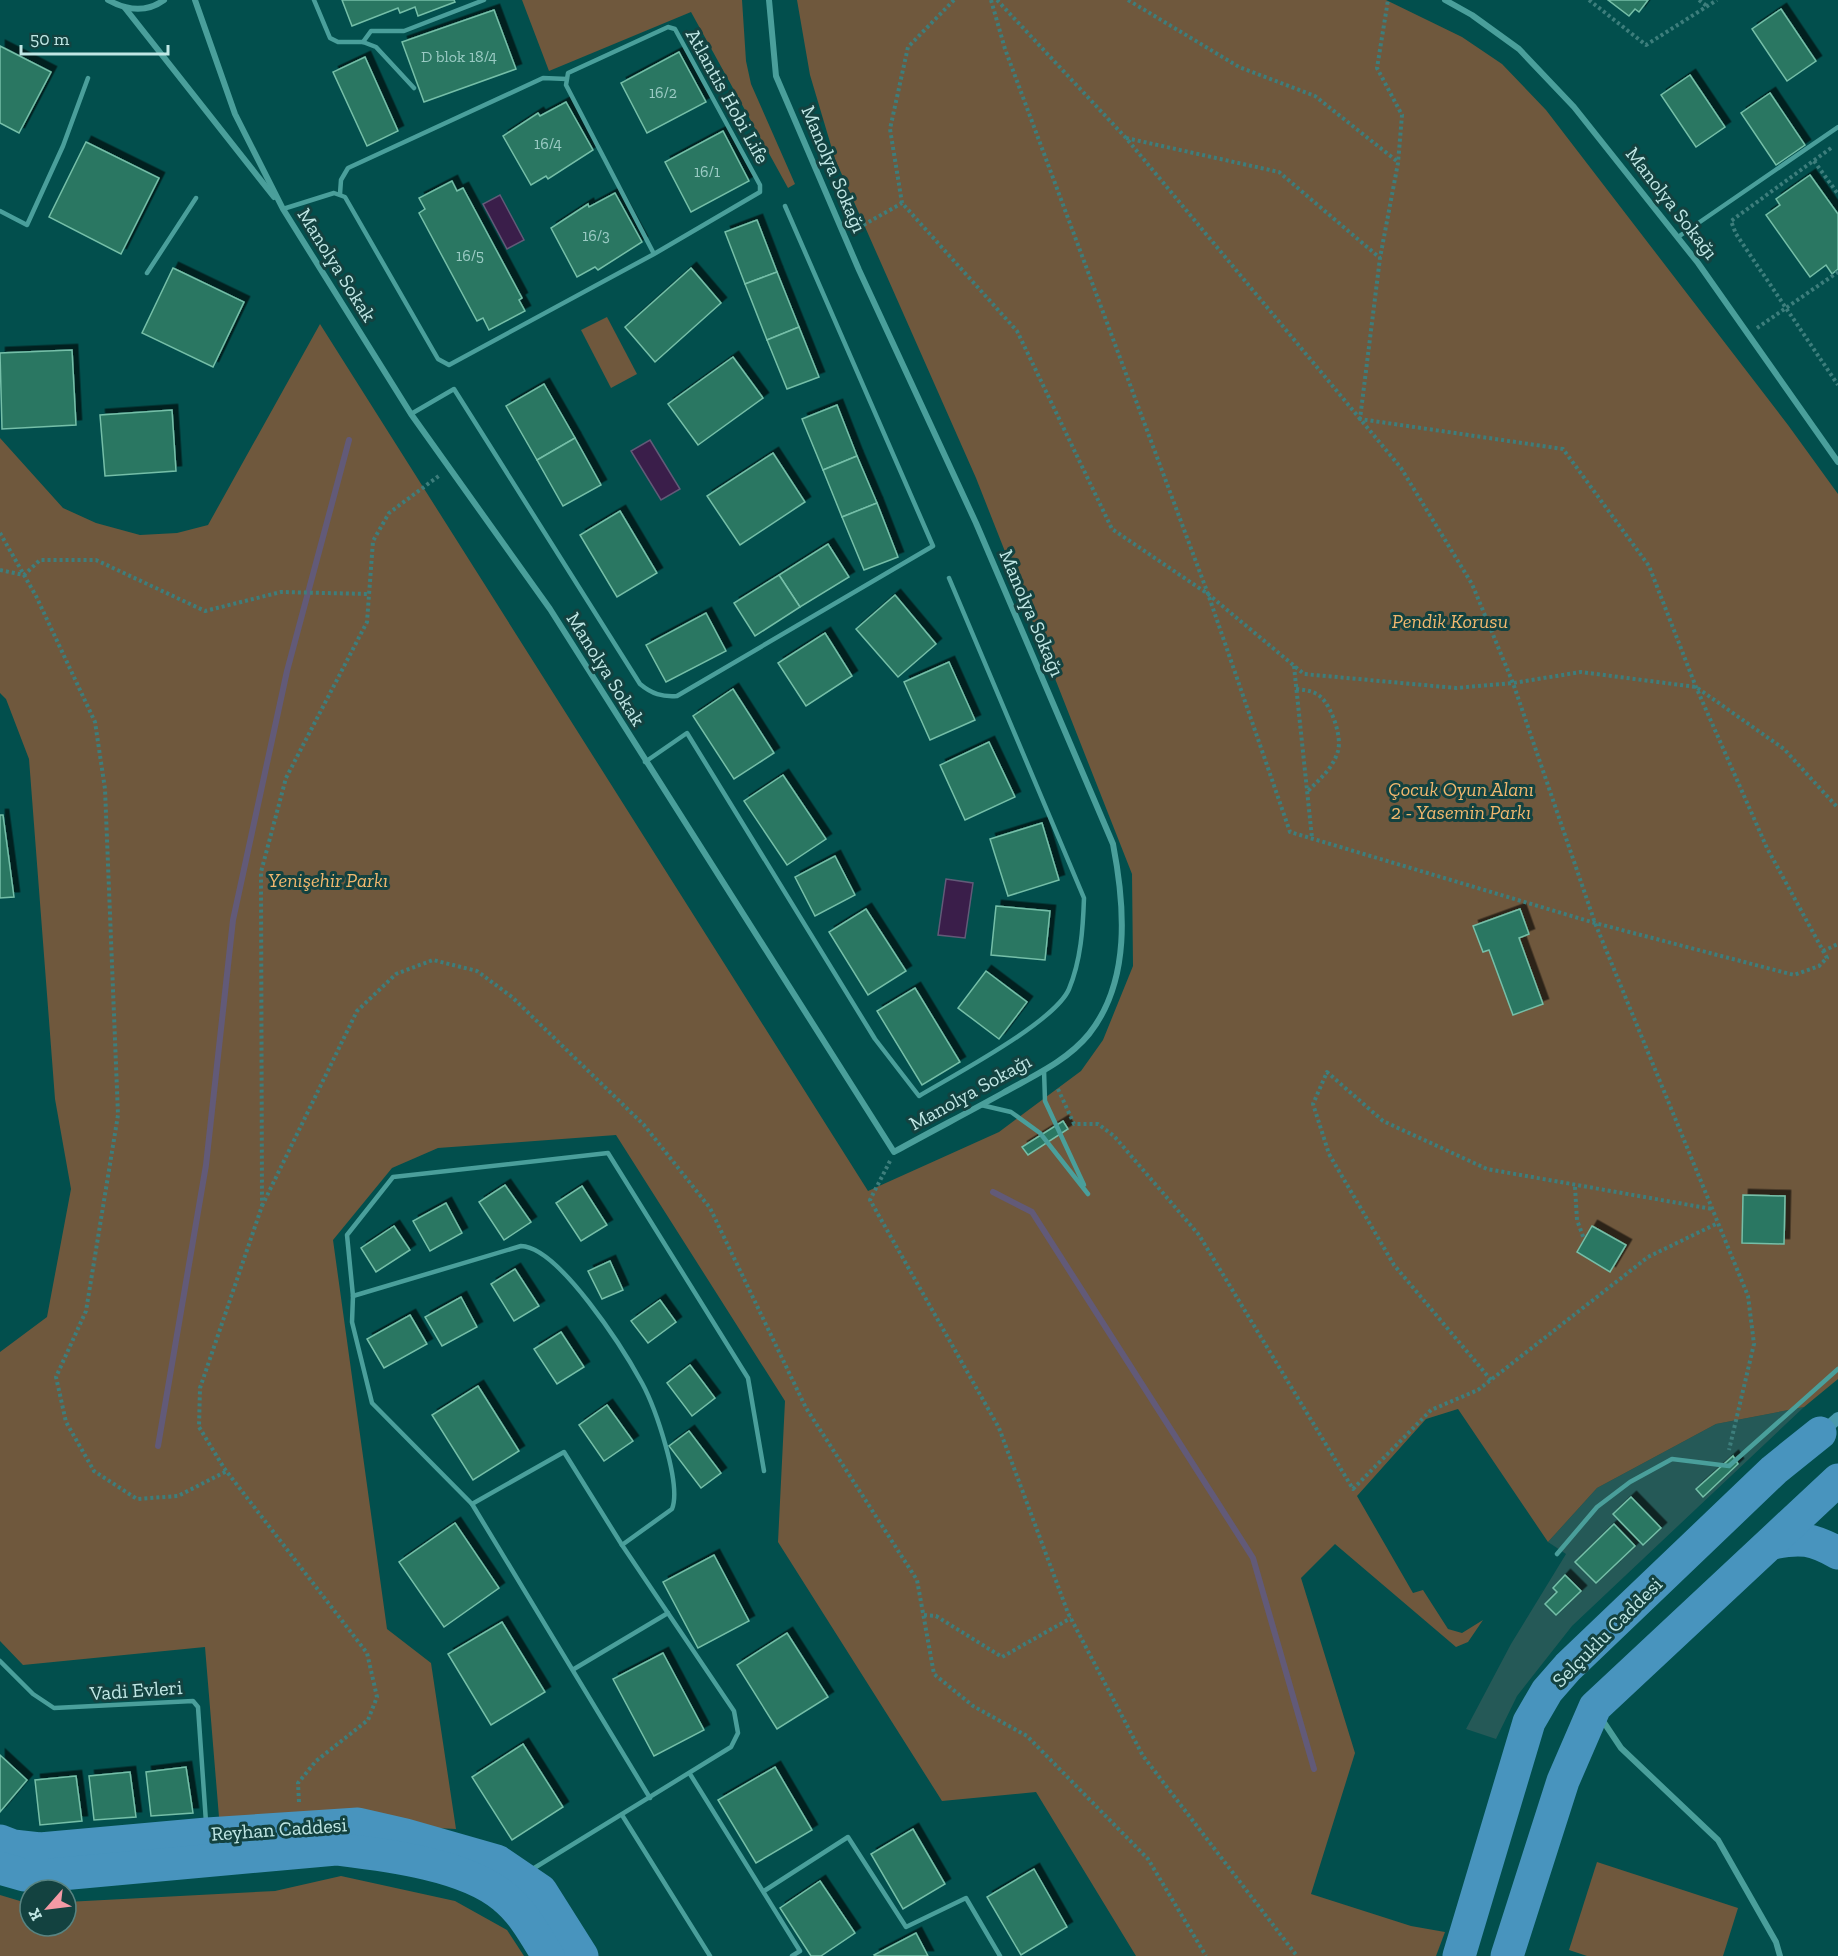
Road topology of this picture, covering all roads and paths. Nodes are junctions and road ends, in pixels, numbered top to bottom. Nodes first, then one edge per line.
1 (108, 0) edge
2 (164, 0) edge
3 (195, 0) edge
4 (314, 0) edge
5 (484, 0) edge
6 (769, 0) edge
7 (954, 0) edge
8 (991, 0) edge
9 (997, 0) edge
10 (1128, 0) edge
11 (1388, 0) edge
12 (1445, 0) edge
13 (1589, 0) edge
14 (1699, 0) edge
15 (1717, 0) edge
16 (1708, 7) junction
17 (125, 8) junction
18 (363, 42) junction
19 (88, 78) dead end
20 (567, 79) junction
21 (414, 88) dead end
22 (1838, 127) edge
23 (1126, 138) junction
24 (1838, 144) edge
25 (1814, 161) junction
26 (1398, 163) junction
27 (340, 194) junction
28 (1838, 194) edge
29 (196, 198) dead end
30 (902, 203) junction
31 (785, 206) dead end
32 (283, 209) junction
33 (0, 211) edge
34 (844, 236) junction
35 (1678, 237) junction
36 (654, 254) junction
37 (1380, 258) junction
38 (1838, 272) edge
39 (147, 273) dead end
40 (1786, 308) junction
41 (1748, 334) junction
42 (1838, 385) edge
43 (411, 414) junction
44 (1360, 419) junction
45 (1838, 462) edge
46 (449, 469) junction
47 (0, 532) edge
48 (0, 570) edge
49 (24, 575) junction
50 (949, 578) dead end
51 (369, 594) junction
52 (1208, 594) junction
53 (1294, 665) junction
54 (1513, 683) junction
55 (1696, 687) junction
56 (1296, 689) junction
57 (645, 762) junction
58 (1307, 792) junction
59 (1838, 808) edge
60 (1312, 838) junction
61 (1595, 923) junction
62 (1838, 945) edge
63 (1823, 951) junction
64 (1044, 1070) junction
65 (981, 1105) junction
66 (894, 1152) junction
67 (1575, 1187) junction
68 (1712, 1209) junction
69 (1718, 1222) junction
70 (1584, 1239) dead end
71 (353, 1296) junction
72 (1838, 1369) edge
73 (1491, 1380) junction
74 (1832, 1431) edge
75 (1729, 1466) junction
76 (227, 1471) junction
77 (764, 1471) dead end
78 (1836, 1489) edge
79 (472, 1504) junction
80 (1773, 1543) junction
81 (622, 1545) junction
82 (1838, 1553) edge
83 (1557, 1554) dead end
84 (668, 1614) junction
85 (924, 1615) dead end
86 (1071, 1618) junction
87 (0, 1661) edge
88 (574, 1669) junction
89 (1594, 1707) junction
90 (690, 1774) junction
91 (650, 1798) junction
92 (622, 1815) junction
93 (301, 1827) junction
94 (207, 1834) junction
95 (0, 1841) edge
96 (0, 1868) edge
97 (512, 1886) junction
98 (764, 1891) junction
99 (801, 1954) edge
100 (548, 1956) edge
101 (582, 1956) edge
102 (710, 1956) edge
103 (792, 1956) edge
104 (1000, 1956) edge
105 (1297, 1956) edge
106 (1459, 1956) edge
107 (1507, 1956) edge
108 (1780, 1956) edge

1 - 17 street
2 - 17 street
3 - 32 street, Manolya Sokak
4 - 18 lane
5 - 18 lane
6 - 34 street, Manolya Sokağı
7 - 30 path
8 - 52 path
9 - 23 path
10 - 26 path
11 - 26 path
12 - 35 street, Manolya Sokağı
13 - 16 path
14 - 16 path
15 - 16 path
17 - 32 street, Manolya Sokak
18 - 21 lane
19 - 33 lane
20 - 27 lane
20 - 36 lane
20 - 36 lane, Atlantis Hobi Life
22 - 35 lane
23 - 37 path
23 - 44 path
24 - 25 path
25 - 28 path
25 - 40 path
26 - 37 path
27 - 32 lane
27 - 36 lane, Atlantis Hobi Life
29 - 39 lane
30 - 34 path
30 - 52 path
31 - 43 lane
32 - 43 street, Manolya Sokak
34 - 64 street, Manolya Sokağı
35 - 41 street, Manolya Sokağı
37 - 44 path
38 - 40 path
40 - 41 path
40 - 42 path
41 - 45 street, Manolya Sokağı
43 - 46 street, Manolya Sokak
44 - 54 path
44 - 55 path
46 - 51 path
46 - 57 street, Manolya Sokak
47 - 49 path
48 - 49 path
49 - 51 path
49 - 76 path
50 - 57 lane
51 - 76 path
52 - 53 path
52 - 60 path
53 - 54 path
53 - 56 path
54 - 55 path
54 - 61 path
55 - 59 path
55 - 63 path
56 - 58 path
56 - 58 path
57 - 66 street, Manolya Sokak
58 - 60 path
60 - 61 path
61 - 63 path
61 - 68 path
62 - 63 path
64 - 65 street, Manolya Sokağı
64 - 65 lane
64 - 73 path
65 - 66 street, Manolya Sokağı
66 - 86 path
67 - 68 path
67 - 70 path
67 - 73 path
68 - 69 path
69 - 73 path
69 - 75 path
71 - 77 lane
71 - 79 lane
71 - 81 lane
72 - 75 lane
74 - 78 main road
74 - 106 main road, Selçuklu Caddesi
75 - 83 lane
76 - 93 path
78 - 80 main road
79 - 81 lane
79 - 88 lane
80 - 82 main road
80 - 89 main road
81 - 84 lane
84 - 88 lane
84 - 90 lane
85 - 86 path
86 - 105 path
87 - 94 lane, Vadi Evleri
88 - 91 lane
89 - 107 main road
89 - 108 street
90 - 91 lane
90 - 98 lane
91 - 92 lane
92 - 97 lane
92 - 102 lane
93 - 94 main road, Reyhan Caddesi
93 - 97 main road, Reyhan Caddesi
94 - 95 main road, Reyhan Caddesi
96 - 97 main road, Reyhan Caddesi
97 - 100 main road, Reyhan Caddesi
97 - 101 main road, Reyhan Caddesi
98 - 99 lane
98 - 104 lane
99 - 103 lane

